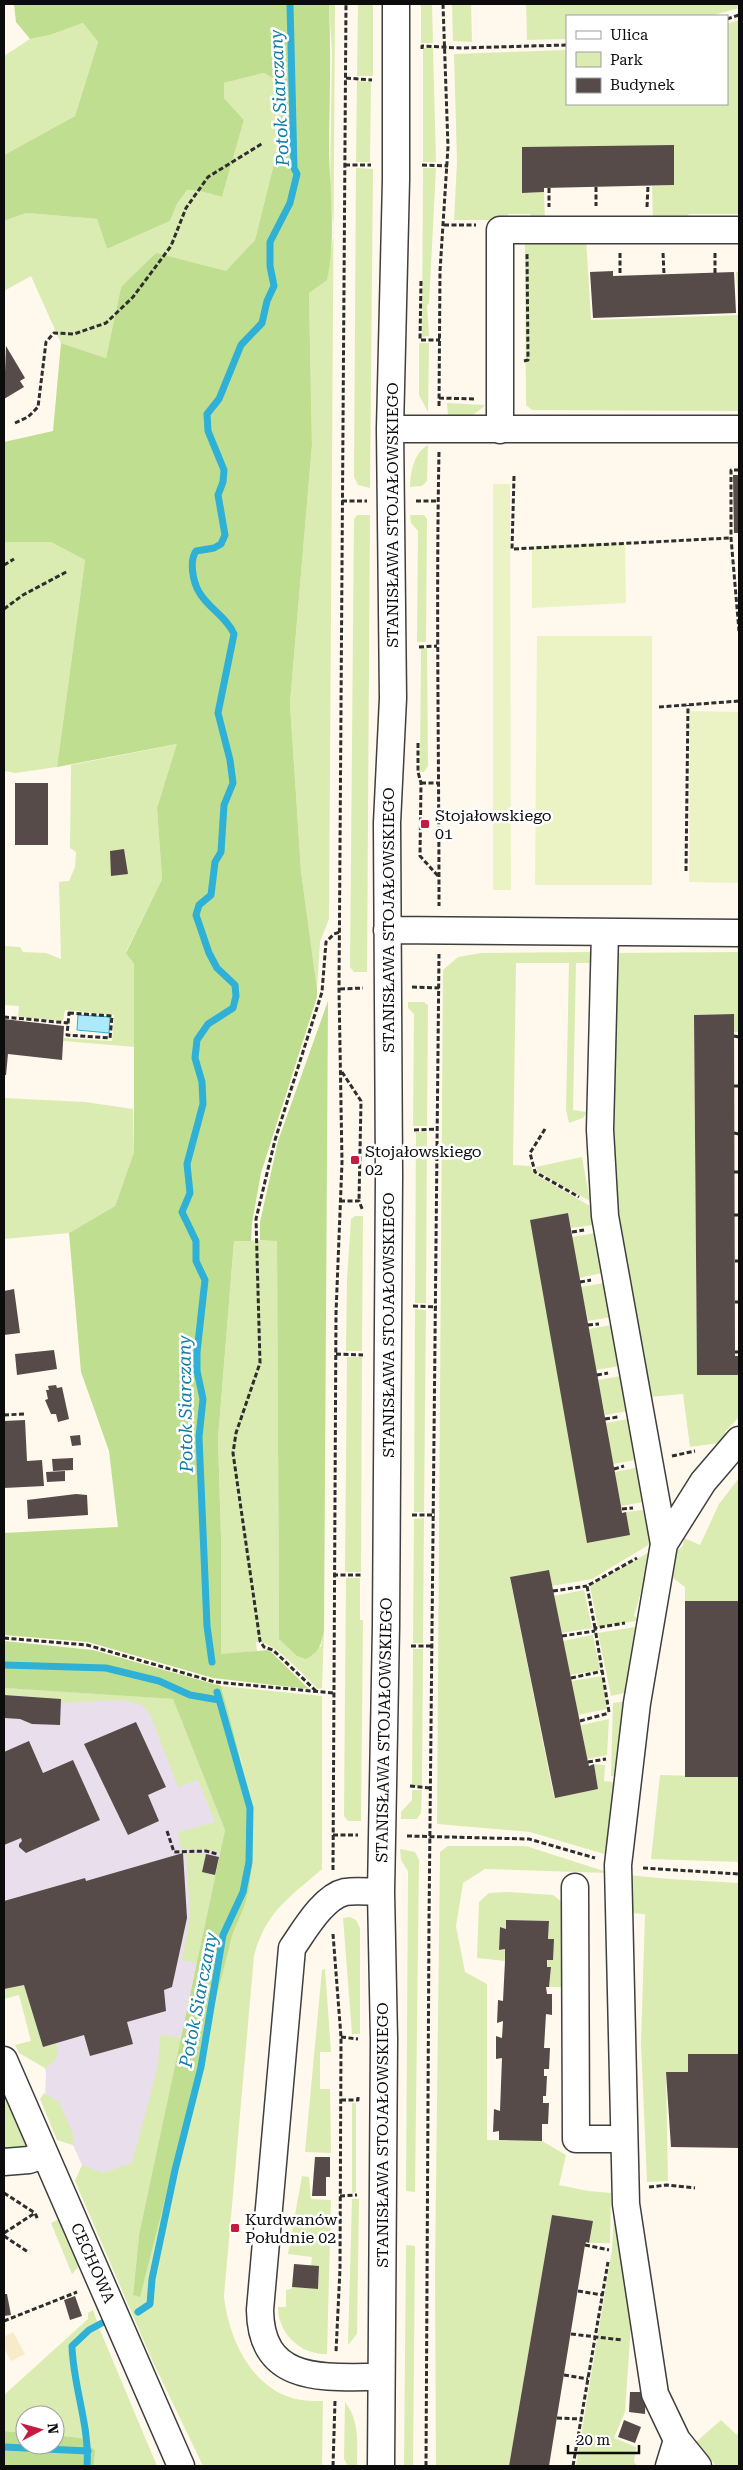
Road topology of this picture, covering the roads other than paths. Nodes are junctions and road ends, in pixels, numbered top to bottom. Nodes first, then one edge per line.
1 (396, 4) edge
2 (739, 230) edge
3 (390, 429) junction
4 (739, 429) edge
5 (500, 430) junction
6 (387, 930) junction
7 (605, 933) junction
8 (739, 933) edge
9 (739, 1440) edge
10 (664, 1544) junction
11 (575, 1887) dead end
12 (381, 1892) junction
13 (4, 2060) edge
14 (624, 2139) junction
15 (45, 2154) junction
16 (4, 2162) edge
17 (380, 2377) junction
18 (677, 2440) junction
19 (181, 2466) edge
20 (381, 2466) edge
21 (669, 2466) edge
22 (698, 2466) edge

1 - 3 street, STANISŁAWA STOJAŁOWSKIEGO
2 - 5 street
3 - 5 street
3 - 6 street, STANISŁAWA STOJAŁOWSKIEGO
4 - 5 street
6 - 7 street
6 - 12 street, STANISŁAWA STOJAŁOWSKIEGO
7 - 8 street
7 - 10 street
9 - 10 street
10 - 14 street
11 - 14 street
12 - 17 street, STANISŁAWA STOJAŁOWSKIEGO
12 - 17 street
13 - 15 street, CECHOWA
14 - 18 street
15 - 16 street
15 - 19 street, CECHOWA
17 - 20 street, STANISŁAWA STOJAŁOWSKIEGO
18 - 21 street
18 - 22 street

